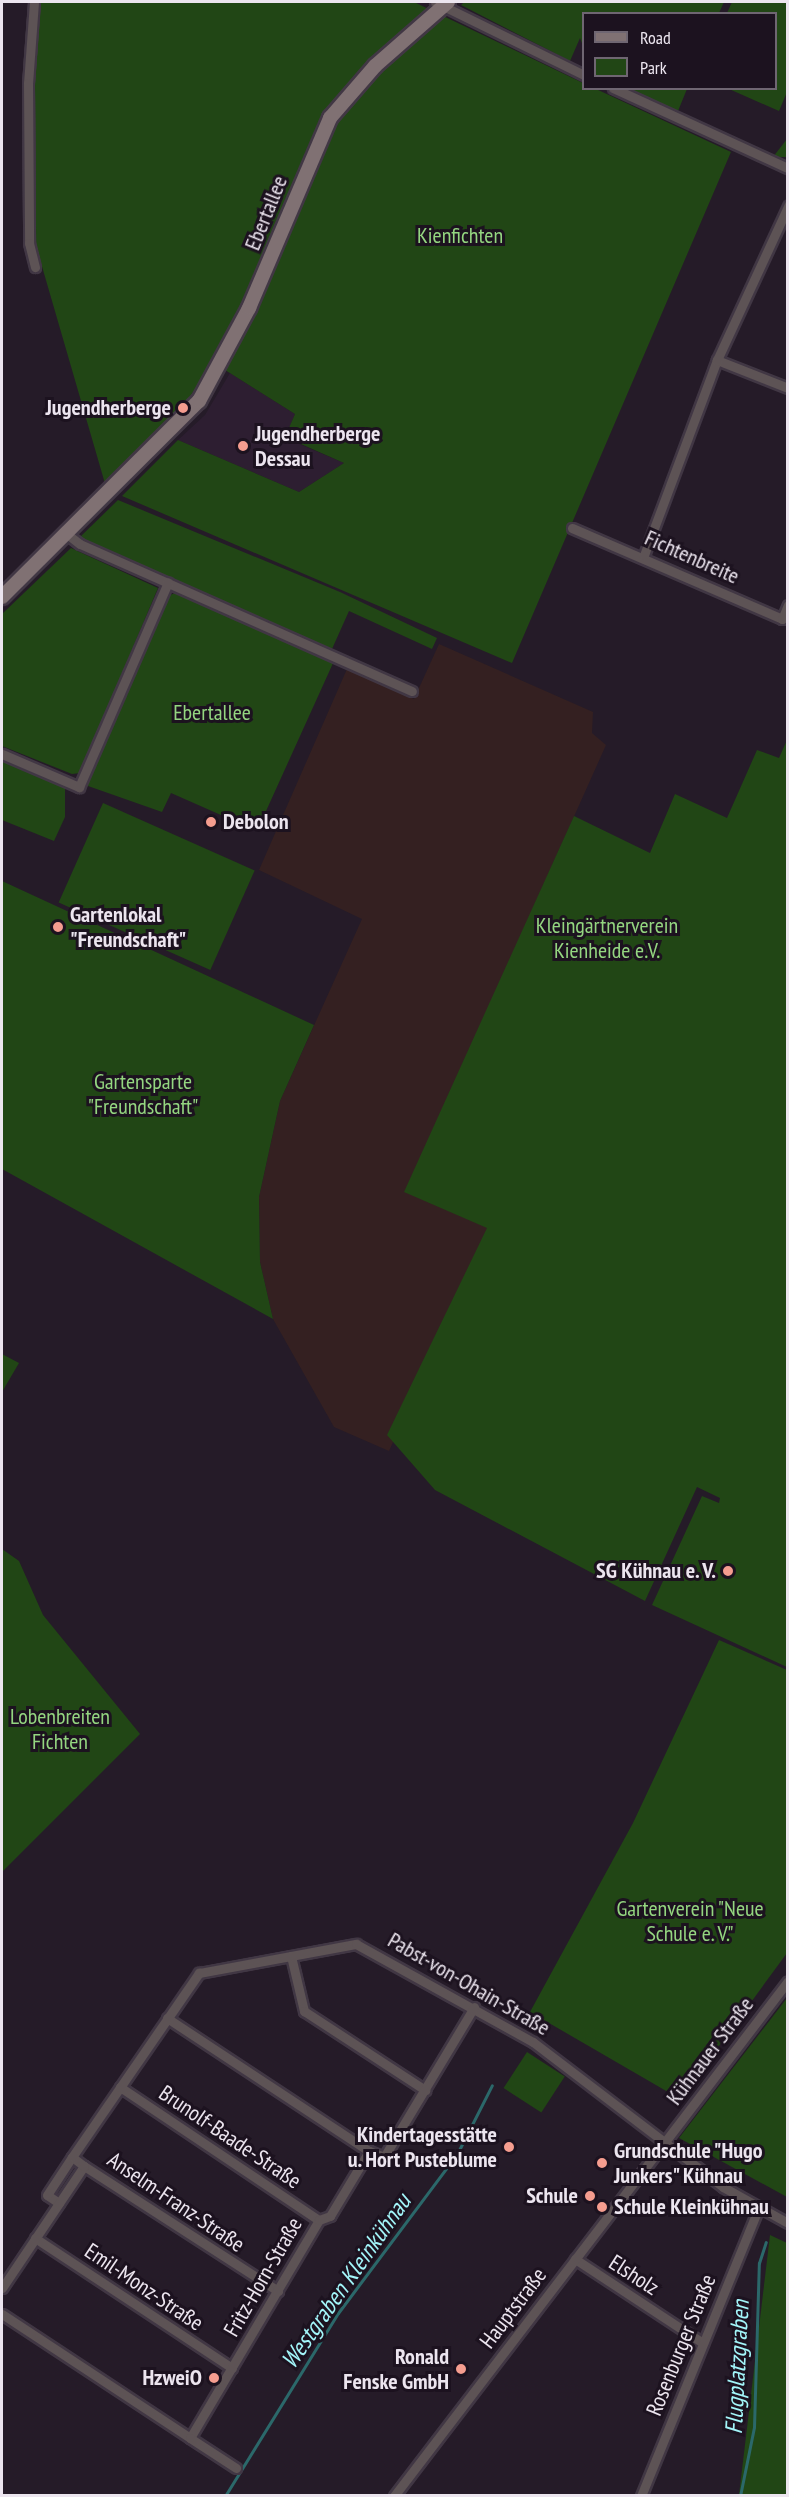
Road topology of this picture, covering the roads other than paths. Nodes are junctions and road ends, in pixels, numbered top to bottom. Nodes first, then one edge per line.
1 (34, 2) edge
2 (442, 3) edge
3 (582, 74) edge
4 (617, 90) edge
5 (787, 168) edge
6 (788, 206) edge
7 (35, 267) dead end
8 (717, 360) junction
9 (788, 388) edge
10 (572, 528) dead end
11 (67, 534) junction
12 (644, 555) junction
13 (168, 582) junction
14 (2, 597) edge
15 (788, 605) edge
16 (412, 691) dead end
17 (2, 754) edge
18 (291, 1956) junction
19 (788, 1981) edge
20 (474, 2007) junction
21 (167, 2018) junction
22 (120, 2087) junction
23 (425, 2090) junction
24 (663, 2144) junction
25 (369, 2151) junction
26 (72, 2157) junction
27 (84, 2166) junction
28 (59, 2203) junction
29 (758, 2209) junction
30 (319, 2220) junction
31 (788, 2223) edge
32 (35, 2238) junction
33 (575, 2259) junction
34 (2, 2288) edge
35 (278, 2291) junction
36 (2, 2314) edge
37 (703, 2343) junction
38 (232, 2368) junction
39 (190, 2438) junction
40 (236, 2468) dead end
41 (394, 2496) edge
42 (641, 2496) edge

1 - 7 street
2 - 3 street
2 - 11 street, Ebertallee
4 - 5 street
6 - 8 street
8 - 9 street
8 - 12 street
10 - 12 street, Fichtenbreite
11 - 13 street
11 - 14 street, Ebertallee
12 - 15 street, Fichtenbreite
13 - 16 street
13 - 17 street
18 - 20 street, Pabst-von-Ohain-Straße
18 - 21 street, Pabst-von-Ohain-Straße
18 - 23 street
19 - 24 street, Kühnauer Straße
20 - 23 street
20 - 24 street, Pabst-von-Ohain-Straße
21 - 22 street, Pabst-von-Ohain-Straße
21 - 25 street
22 - 26 street, Pabst-von-Ohain-Straße
22 - 30 street, Brunolf-Baade-Straße
23 - 25 street
24 - 29 street, Pabst-von-Ohain-Straße
24 - 33 street, Hauptstraße
25 - 30 street, Fritz-Horn-Straße
26 - 27 street
26 - 28 street, Pabst-von-Ohain-Straße
27 - 28 street
27 - 35 street, Anselm-Franz-Straße
28 - 32 street
29 - 31 street, Pabst-von-Ohain-Straße
29 - 37 street, Rosenburger Straße
30 - 35 street, Fritz-Horn-Straße
32 - 34 street
32 - 38 street, Emil-Monz-Straße
33 - 37 street, Elsholz
33 - 41 street, Hauptstraße
35 - 38 street, Fritz-Horn-Straße
36 - 39 street
37 - 42 street, Rosenburger Straße
38 - 39 street, Fritz-Horn-Straße
39 - 40 street

